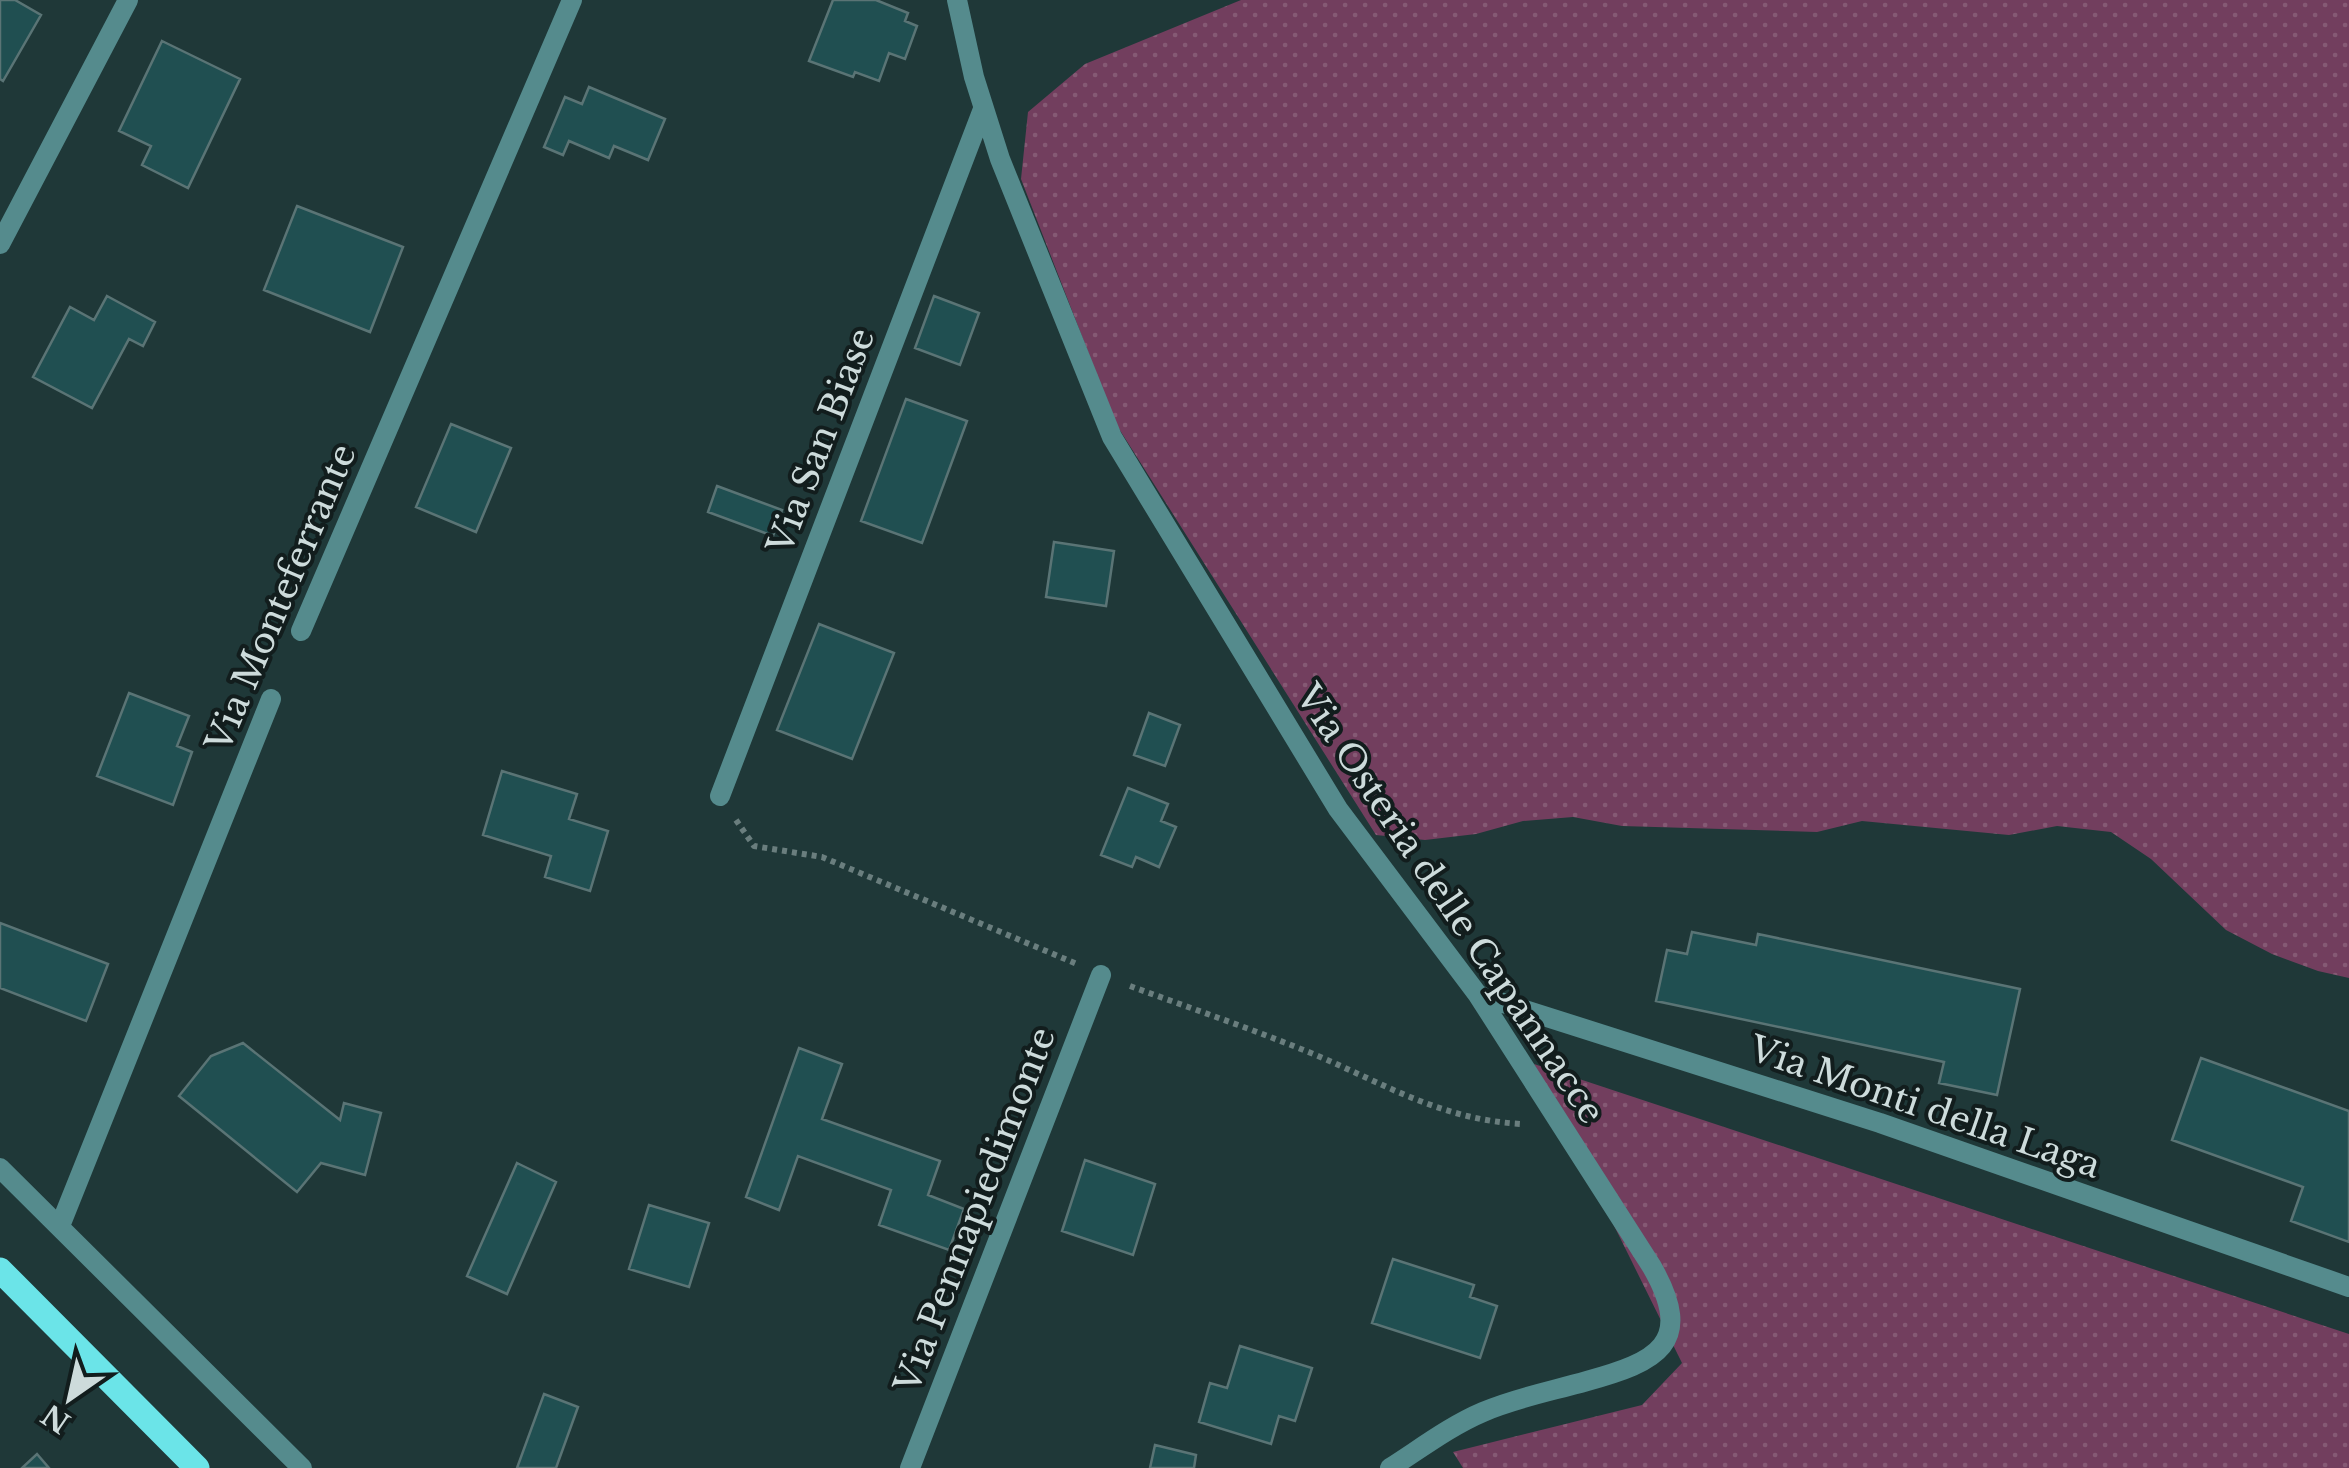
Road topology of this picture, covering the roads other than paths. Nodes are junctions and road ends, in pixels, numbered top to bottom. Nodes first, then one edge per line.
1 (128, 0) edge
2 (572, 0) edge
3 (957, 0) edge
4 (983, 110) junction
5 (0, 244) edge
6 (301, 631) dead end
7 (271, 699) dead end
8 (720, 796) dead end
9 (1101, 975) dead end
10 (1478, 995) junction
11 (0, 1168) edge
12 (60, 1226) junction
13 (0, 1270) edge
14 (2349, 1287) edge
15 (197, 1468) edge
16 (302, 1468) edge
17 (910, 1468) edge
18 (1390, 1468) edge

1 - 5 street
2 - 6 street, Via Monteferrante
3 - 4 street, Via Osteria delle Capannacce
4 - 8 street, Via San Biase
4 - 10 street, Via Osteria delle Capannacce
7 - 12 street, Via Monteferrante
9 - 17 street, Via Pennapiedimonte
10 - 14 street, Via Monti della Laga
10 - 18 street, Via Osteria delle Capannacce
11 - 12 street
12 - 16 street
13 - 15 main road

